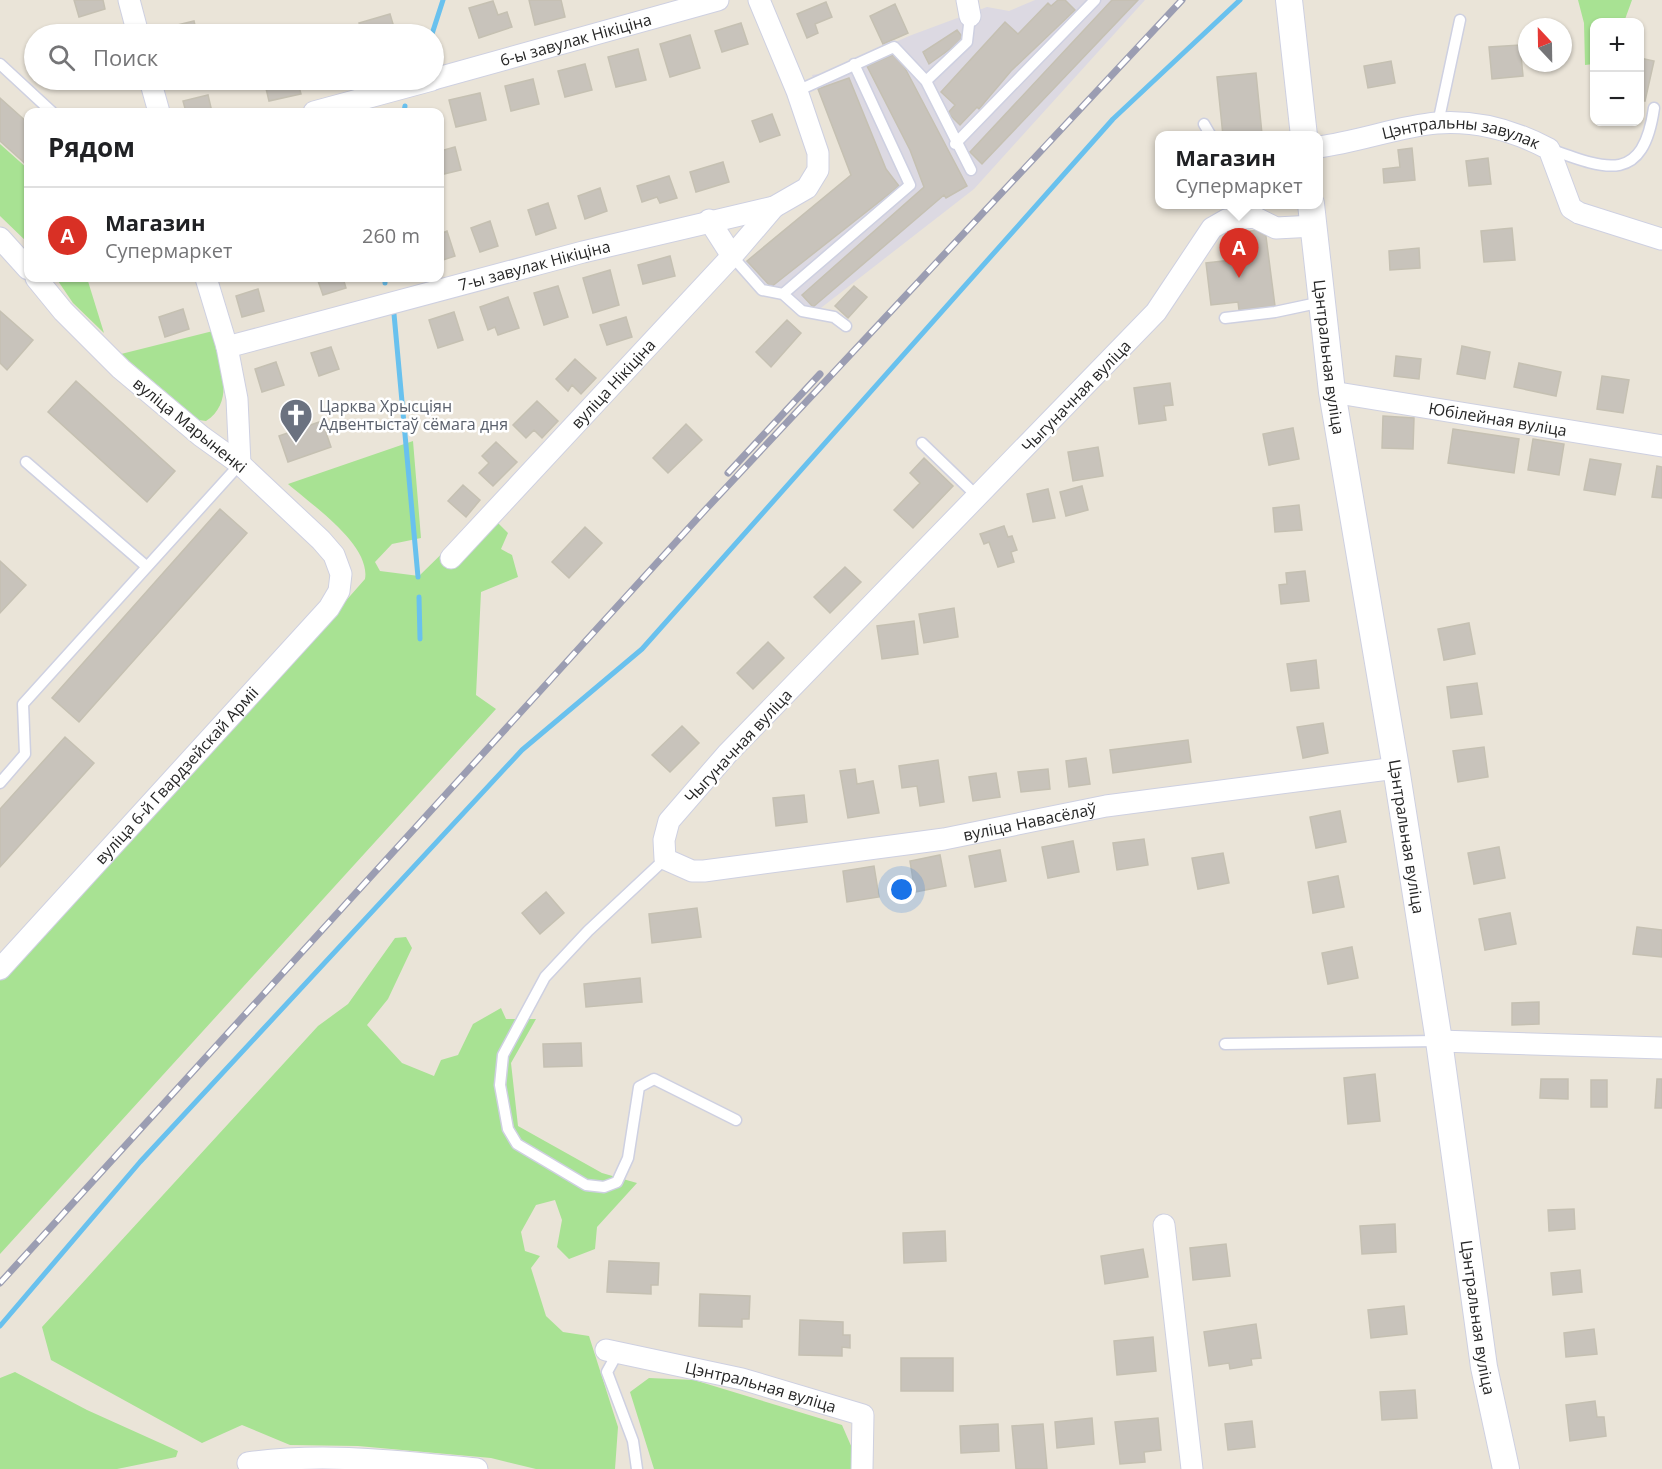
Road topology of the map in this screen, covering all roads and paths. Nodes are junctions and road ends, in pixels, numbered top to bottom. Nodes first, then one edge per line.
1 (129, 0) edge
2 (718, 0) edge
3 (759, 0) edge
4 (1095, 0) edge
5 (1288, 0) edge
6 (969, 8) edge
7 (1460, 20) dead end
8 (135, 24) edge
9 (0, 64) edge
10 (854, 64) junction
11 (444, 76) edge
12 (926, 81) junction
13 (24, 86) edge
14 (28, 90) edge
15 (153, 90) edge
16 (393, 90) edge
17 (797, 91) junction
18 (48, 108) edge
19 (158, 108) edge
20 (328, 108) edge
21 (1654, 108) dead end
22 (1204, 123) dead end
23 (1438, 123) junction
24 (1209, 131) edge
25 (1304, 131) edge
26 (955, 144) junction
27 (1323, 146) edge
28 (1549, 149) junction
29 (970, 170) dead end
30 (774, 207) junction
31 (1251, 211) edge
32 (1313, 215) edge
33 (709, 220) junction
34 (0, 238) edge
35 (1661, 239) edge
36 (732, 256) junction
37 (24, 265) edge
38 (39, 282) edge
39 (207, 282) edge
40 (783, 294) junction
41 (1322, 302) junction
42 (1225, 318) dead end
43 (846, 326) dead end
44 (227, 347) junction
45 (1332, 392) junction
46 (922, 442) dead end
47 (1662, 446) edge
48 (26, 462) dead end
49 (240, 464) junction
50 (979, 497) junction
51 (451, 558) dead end
52 (146, 566) junction
53 (341, 574) joint
54 (1396, 768) junction
55 (0, 783) edge
56 (665, 859) junction
57 (0, 969) edge
58 (1438, 1041) junction
59 (1225, 1044) dead end
60 (1662, 1048) edge
61 (736, 1120) dead end
62 (1164, 1225) dead end
63 (612, 1351) joint
64 (248, 1466) edge
65 (477, 1469) edge
66 (637, 1469) edge
67 (862, 1469) edge
68 (1192, 1469) edge
69 (1506, 1469) edge

1 - 8 street
2 - 11 street, 6-ы завулак Нікіціна
3 - 17 street
4 - 26 lane
5 - 25 street
6 - 12 lane
7 - 23 lane
9 - 13 lane
10 - 12 lane
10 - 17 lane
10 - 40 lane
12 - 26 lane
14 - 18 lane
15 - 19 street
16 - 20 street, 6-ы завулак Нікіціна
17 - 30 street
21 - 28 lane
22 - 24 lane
23 - 27 street, Цэнтральны завулак
23 - 28 street, Цэнтральны завулак
26 - 29 lane
28 - 35 street, Цэнтральны завулак
30 - 33 street, 7-ы завулак Нікіціна
30 - 36 street, вуліца Нікіціна
31 - 32 street, Чыгуначная вуліца
31 - 50 street, Чыгуначная вуліца
32 - 41 street, Цэнтральная вуліца
33 - 36 street
33 - 44 street, 7-ы завулак Нікіціна
34 - 37 street
36 - 40 lane
36 - 51 street, вуліца Нікіціна
38 - 49 street, вуліца Марыненкі
39 - 44 street
40 - 43 lane
41 - 42 lane
41 - 45 street, Цэнтральная вуліца
44 - 49 street
45 - 47 street, Юбілейная вуліца
45 - 54 street, Цэнтральная вуліца
46 - 50 lane
48 - 52 lane
49 - 52 lane
49 - 53 street, вуліца Марыненкі
50 - 56 street, Чыгуначная вуліца
52 - 55 lane
53 - 57 street, вуліца 6-й Гвардзейскай Арміі
54 - 56 street, вуліца Навасёлаў
54 - 58 street, Цэнтральная вуліца
56 - 61 lane
58 - 59 lane
58 - 60 street
58 - 69 street, Цэнтральная вуліца
62 - 68 street
63 - 66 lane
63 - 67 street, Цэнтральная вуліца
64 - 65 street

